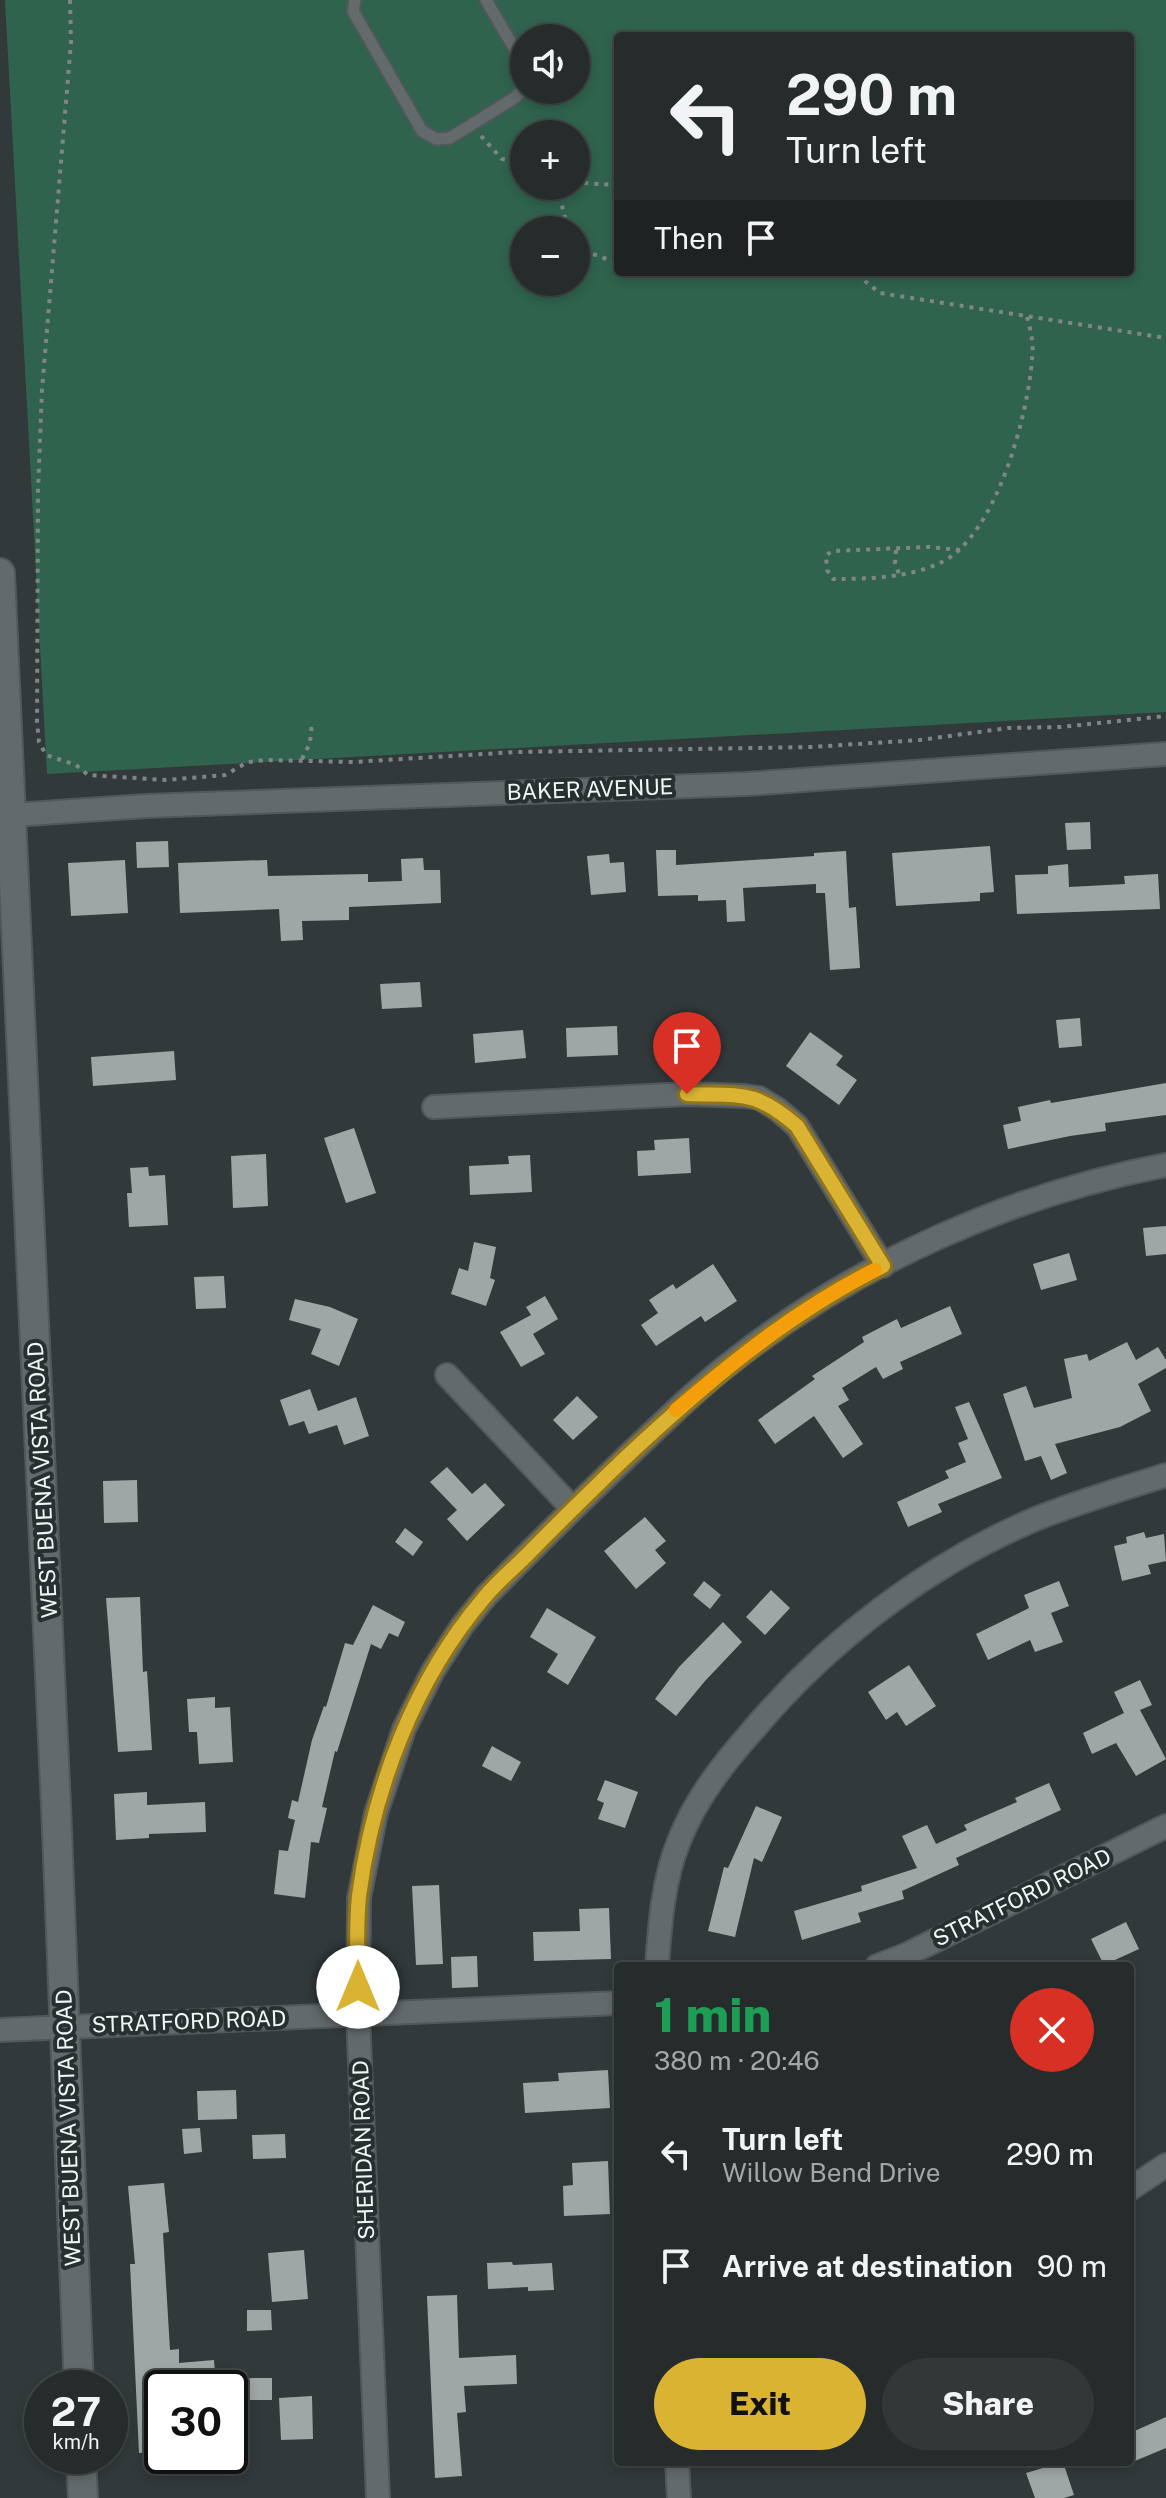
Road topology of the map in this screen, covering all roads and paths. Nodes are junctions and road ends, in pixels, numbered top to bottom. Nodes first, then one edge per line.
1 (70, 0) edge
2 (355, 0) edge
3 (486, 0) edge
4 (510, 41) edge
5 (510, 101) edge
6 (472, 125) junction
7 (510, 160) edge
8 (590, 183) edge
9 (614, 185) edge
10 (590, 253) edge
11 (614, 262) edge
12 (862, 276) edge
13 (1027, 317) junction
14 (1166, 338) edge
15 (896, 550) junction
16 (960, 550) junction
17 (0, 573) edge
18 (899, 574) junction
19 (1166, 716) edge
20 (312, 724) dead end
21 (1166, 754) edge
22 (302, 759) junction
23 (5, 765) edge
24 (13, 815) junction
25 (434, 1107) dead end
26 (1166, 1165) edge
27 (883, 1266) junction
28 (447, 1375) dead end
29 (1166, 1475) edge
30 (573, 1509) junction
31 (1166, 1826) edge
32 (657, 1962) edge
33 (886, 1962) edge
34 (614, 2003) edge
35 (358, 2014) junction
36 (64, 2027) junction
37 (0, 2030) edge
38 (1166, 2165) edge
39 (1134, 2186) edge
40 (78, 2370) edge
41 (677, 2466) edge
42 (82, 2474) edge
43 (83, 2498) edge
44 (378, 2498) edge
45 (679, 2498) edge

1 - 22 path
2 - 6 lane
3 - 4 lane
5 - 6 lane
6 - 7 path
8 - 9 path
10 - 11 path
12 - 13 path
13 - 14 path
13 - 16 path
15 - 16 path
15 - 18 path
15 - 18 path
16 - 18 path
17 - 23 street, WEST BUENA VISTA ROAD
19 - 22 path
20 - 22 path
21 - 24 street, BAKER AVENUE
23 - 24 street, WEST BUENA VISTA ROAD
24 - 36 street, WEST BUENA VISTA ROAD
25 - 27 street
26 - 27 street, SHERIDAN ROAD
27 - 30 street, SHERIDAN ROAD
28 - 30 street
29 - 32 street
30 - 35 street, SHERIDAN ROAD
31 - 33 street, STRATFORD ROAD
34 - 35 street, STRATFORD ROAD
35 - 36 street, STRATFORD ROAD
35 - 44 street, SHERIDAN ROAD
36 - 37 street, STRATFORD ROAD
36 - 40 street, WEST BUENA VISTA ROAD
38 - 39 street
41 - 45 street
42 - 43 street

